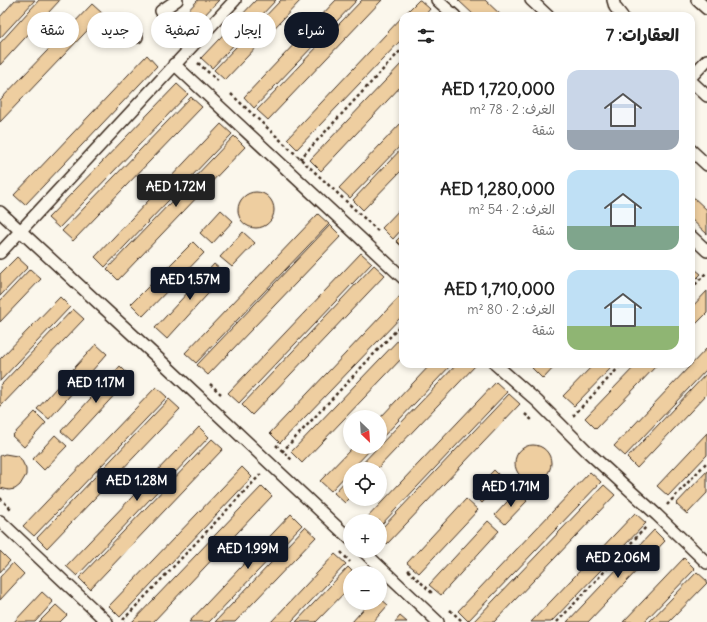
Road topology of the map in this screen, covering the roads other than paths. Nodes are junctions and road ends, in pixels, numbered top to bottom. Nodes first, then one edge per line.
1 (166, 0) edge
2 (177, 0) edge
3 (235, 0) edge
4 (437, 0) edge
5 (531, 0) edge
6 (613, 0) edge
7 (697, 0) edge
8 (707, 9) edge
9 (450, 12) edge
10 (544, 12) edge
11 (619, 12) edge
12 (707, 60) edge
13 (174, 64) junction
14 (695, 72) edge
15 (695, 85) edge
16 (707, 96) edge
17 (695, 154) edge
18 (707, 165) edge
19 (0, 212) edge
20 (19, 231) junction
21 (695, 240) edge
22 (707, 251) edge
23 (0, 253) edge
24 (399, 274) edge
25 (499, 368) edge
26 (0, 521) edge
27 (343, 532) edge
28 (370, 558) edge
29 (707, 563) edge
30 (107, 622) edge
31 (438, 622) edge

1 - 2 lane
3 - 13 lane
4 - 9 lane
5 - 10 lane
6 - 11 lane
7 - 8 lane
12 - 14 lane
13 - 20 lane
13 - 24 lane
15 - 16 lane
17 - 18 lane
19 - 20 lane
20 - 23 lane
20 - 27 lane
21 - 22 lane
25 - 29 lane
26 - 30 lane
28 - 31 lane

